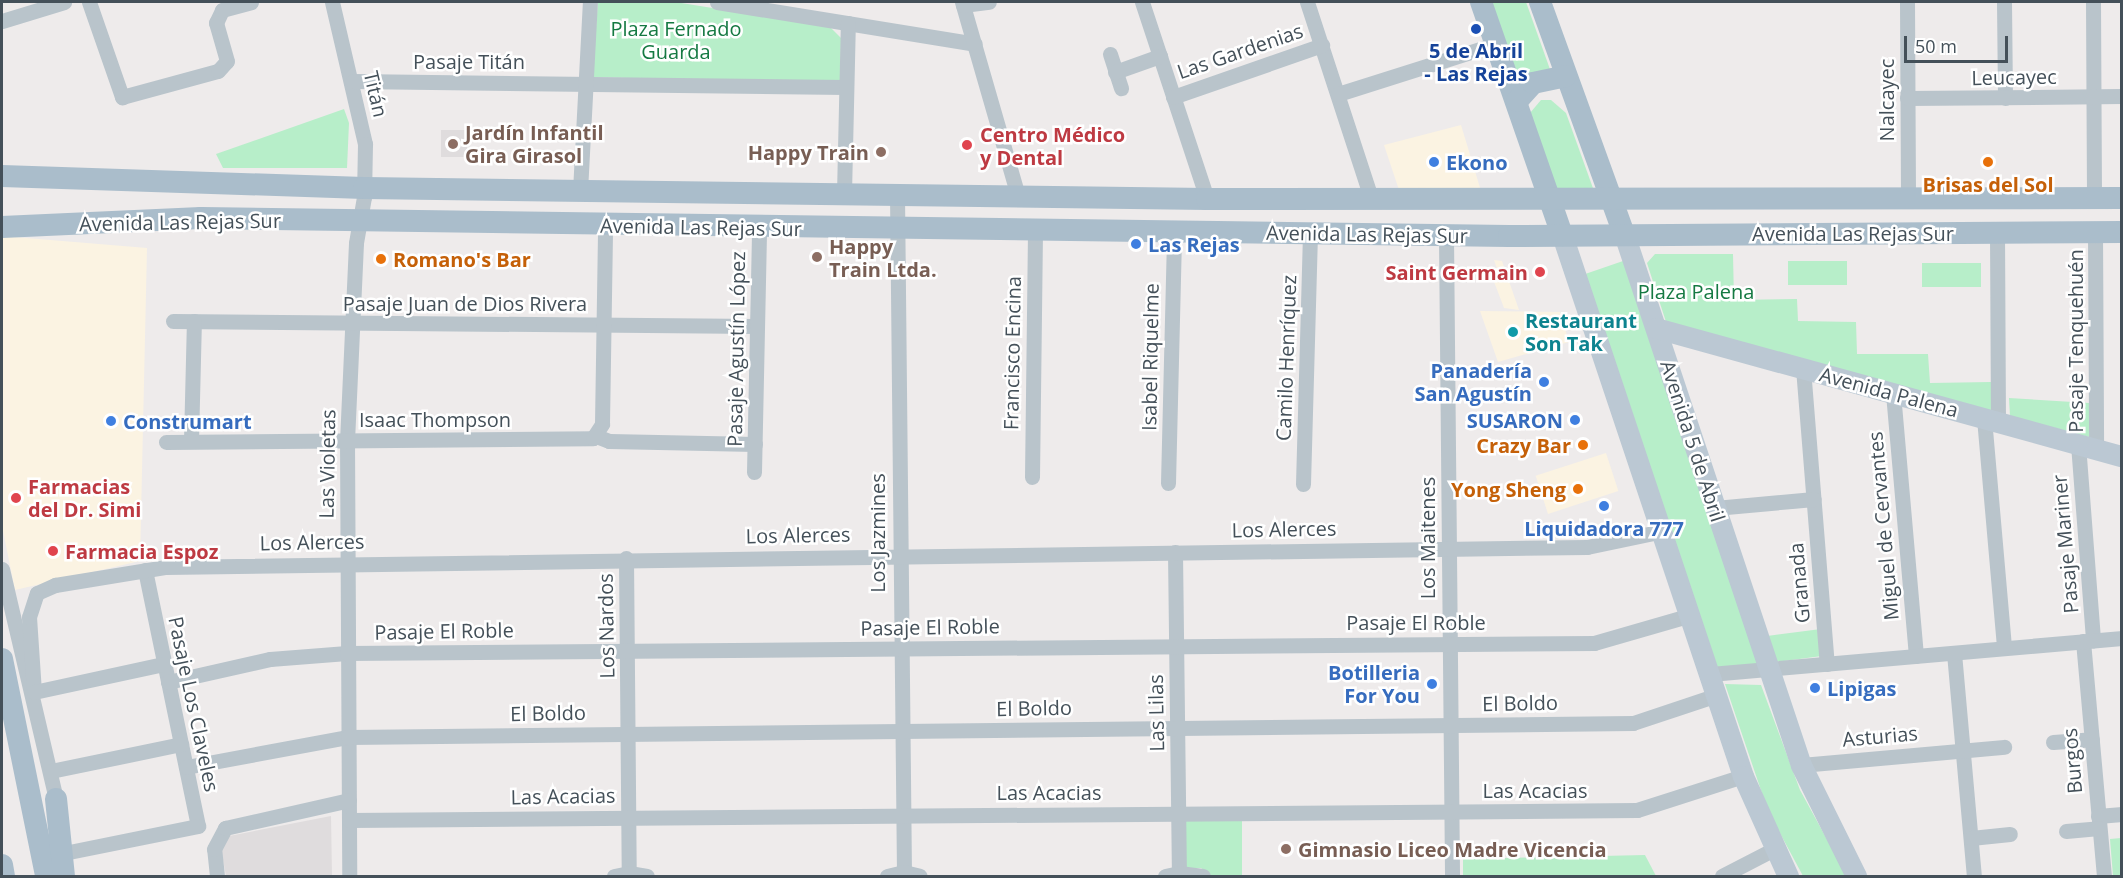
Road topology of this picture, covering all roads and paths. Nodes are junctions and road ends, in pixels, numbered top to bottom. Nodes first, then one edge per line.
1 (64, 2) edge
2 (89, 2) edge
3 (251, 2) edge
4 (332, 2) edge
5 (590, 2) edge
6 (717, 2) edge
7 (989, 2) edge
8 (1142, 2) edge
9 (1307, 2) edge
10 (1481, 2) edge
11 (1540, 2) edge
12 (1907, 2) edge
13 (2004, 2) edge
14 (2093, 2) edge
15 (963, 3) edge
16 (221, 6) edge
17 (794, 8) edge
18 (2, 21) edge
19 (848, 23) junction
20 (975, 44) junction
21 (1496, 44) junction
22 (1322, 45) junction
23 (1110, 54) dead end
24 (1160, 56) junction
25 (1115, 72) junction
26 (1565, 76) junction
27 (353, 81) junction
28 (585, 82) junction
29 (846, 87) junction
30 (1121, 88) dead end
31 (1338, 94) junction
32 (2121, 96) edge
33 (1173, 97) junction
34 (2094, 97) junction
35 (1907, 98) junction
36 (2005, 98) junction
37 (1517, 101) junction
38 (3, 175) edge
39 (580, 191) junction
40 (364, 192) junction
41 (844, 194) junction
42 (897, 194) junction
43 (1018, 196) junction
44 (1908, 198) junction
45 (2094, 198) junction
46 (2121, 198) edge
47 (1207, 199) junction
48 (1612, 200) junction
49 (1372, 201) junction
50 (1550, 201) junction
51 (316, 220) junction
52 (359, 222) junction
53 (605, 225) junction
54 (2, 226) edge
55 (759, 228) junction
56 (1035, 229) junction
57 (897, 230) junction
58 (1174, 232) junction
59 (1997, 232) junction
60 (2095, 232) junction
61 (2121, 232) edge
62 (1310, 234) junction
63 (1624, 234) junction
64 (1446, 236) junction
65 (1562, 236) junction
66 (173, 321) dead end
67 (194, 321) junction
68 (352, 324) junction
69 (605, 324) junction
70 (757, 326) junction
71 (1656, 328) junction
72 (1803, 369) junction
73 (1893, 393) junction
74 (1991, 420) junction
75 (596, 436) junction
76 (347, 440) junction
77 (191, 441) junction
78 (166, 442) dead end
79 (755, 444) junction
80 (2087, 446) junction
81 (2121, 456) edge
82 (754, 472) dead end
83 (1032, 477) dead end
84 (1168, 483) dead end
85 (1303, 484) dead end
86 (1814, 499) junction
87 (1715, 508) junction
88 (1662, 531) junction
89 (1448, 549) junction
90 (1175, 552) junction
91 (898, 554) junction
92 (626, 558) junction
93 (346, 562) junction
94 (2, 569) edge
95 (145, 570) junction
96 (1691, 615) junction
97 (2121, 638) edge
98 (2088, 641) junction
99 (1449, 642) junction
100 (1176, 645) junction
101 (900, 648) junction
102 (2004, 648) junction
103 (627, 651) junction
104 (1954, 652) junction
105 (347, 653) junction
106 (1916, 656) junction
107 (2, 659) edge
108 (164, 664) junction
109 (1827, 664) junction
110 (1768, 669) junction
111 (1710, 674) junction
112 (168, 682) junction
113 (34, 692) junction
114 (1717, 695) junction
115 (1450, 724) junction
116 (1177, 727) junction
117 (901, 730) junction
118 (628, 734) junction
119 (348, 737) junction
120 (2092, 739) junction
121 (2053, 742) dead end
122 (181, 744) junction
123 (2004, 747) dead end
124 (1963, 750) junction
125 (1800, 765) junction
126 (186, 767) junction
127 (51, 771) junction
128 (1743, 776) junction
129 (56, 799) junction
130 (349, 800) junction
131 (1451, 812) junction
132 (1178, 813) junction
133 (903, 814) junction
134 (2121, 814) edge
135 (629, 817) junction
136 (349, 820) junction
137 (2099, 822) junction
138 (198, 826) junction
139 (2066, 831) dead end
140 (2010, 834) dead end
141 (218, 836) junction
142 (1971, 838) junction
143 (1774, 849) junction
144 (69, 852) junction
145 (2, 865) edge
146 (904, 872) junction
147 (622, 875) edge
148 (1172, 875) edge
149 (4, 876) edge
150 (46, 876) edge
151 (64, 876) edge
152 (75, 876) edge
153 (217, 876) edge
154 (349, 876) edge
155 (647, 876) edge
156 (887, 876) edge
157 (920, 876) edge
158 (1203, 876) edge
159 (1452, 876) edge
160 (1722, 876) edge
161 (1788, 876) edge
162 (1856, 876) edge
163 (1974, 876) edge
164 (2103, 876) edge

1 - 18 street
2 - 16 street
3 - 16 street
4 - 27 street, Titán
5 - 28 street
6 - 17 street
7 - 15 street
8 - 24 street
9 - 22 street
10 - 21 main road
11 - 26 main road, Avenida 5 de Abril
12 - 35 street, Nalcayec
13 - 36 street
14 - 34 street
15 - 20 street
17 - 19 street
19 - 20 street
19 - 29 street
20 - 43 street
21 - 31 street
21 - 37 main road
22 - 31 street
22 - 33 street, Las Gardenias
23 - 25 street
24 - 25 street
24 - 33 street
25 - 30 street
26 - 37 main road
26 - 48 main road, Avenida 5 de Abril
27 - 28 street, Pasaje Titán
27 - 40 street, Titán
28 - 29 street, Pasaje Titán
28 - 39 street
29 - 41 street
31 - 49 street
32 - 34 street, Leucayec
33 - 47 street
34 - 36 street, Leucayec
34 - 45 street
35 - 36 street, Leucayec
35 - 44 street, Nalcayec
37 - 50 main road
38 - 40 main road, Avenida Las Rejas Sur
39 - 40 main road, Avenida Las Rejas Sur
39 - 41 main road, Avenida Las Rejas Sur
40 - 51 main road
40 - 52 street, Las Violetas
41 - 42 main road, Avenida Las Rejas Sur
42 - 43 main road, Avenida Las Rejas Sur
42 - 57 street, Los Jazmines
43 - 47 main road, Avenida Las Rejas Sur
44 - 45 main road, Avenida Las Rejas Sur
44 - 48 main road, Avenida Las Rejas Sur
45 - 46 main road, Avenida Las Rejas Sur
47 - 49 main road, Avenida Las Rejas Sur
48 - 50 main road, Avenida Las Rejas Sur
48 - 63 main road, Avenida 5 de Abril
49 - 50 main road, Avenida Las Rejas Sur
50 - 65 main road
51 - 52 main road, Avenida Las Rejas Sur
51 - 54 main road, Avenida Las Rejas Sur
52 - 53 main road, Avenida Las Rejas Sur
52 - 68 street, Las Violetas
53 - 55 main road, Avenida Las Rejas Sur
53 - 69 street
55 - 57 main road, Avenida Las Rejas Sur
55 - 70 street, Pasaje Agustín López
56 - 57 main road, Avenida Las Rejas Sur
56 - 58 main road, Avenida Las Rejas Sur
56 - 83 street, Francisco Encina
57 - 91 street, Los Jazmines
58 - 62 main road, Avenida Las Rejas Sur
58 - 84 street, Isabel Riquelme
59 - 60 main road, Avenida Las Rejas Sur
59 - 63 main road, Avenida Las Rejas Sur
59 - 74 street
60 - 61 main road, Avenida Las Rejas Sur
60 - 80 street, Pasaje Tenquehuén
62 - 64 main road, Avenida Las Rejas Sur
62 - 85 street, Camilo Henríquez
63 - 65 main road, Avenida Las Rejas Sur
63 - 71 main road, Avenida 5 de Abril
64 - 65 main road, Avenida Las Rejas Sur
64 - 89 street, Los Maitenes
65 - 88 main road
66 - 67 street, Pasaje Juan de Dios Rivera
67 - 68 street, Pasaje Juan de Dios Rivera
67 - 77 street
68 - 69 street, Pasaje Juan de Dios Rivera
68 - 76 street, Las Violetas
69 - 70 street, Pasaje Juan de Dios Rivera
69 - 75 street
70 - 79 street, Pasaje Agustín López
71 - 72 main road, Avenida Palena
71 - 87 main road, Avenida 5 de Abril
72 - 73 main road, Avenida Palena
72 - 86 street, Granada
73 - 74 main road, Avenida Palena
73 - 106 street, Miguel de Cervantes
74 - 80 main road, Avenida Palena
74 - 102 street
75 - 76 street, Isaac Thompson
75 - 79 street, Isaac Thompson
76 - 77 street, Isaac Thompson
76 - 93 street, Las Violetas
77 - 78 street, Isaac Thompson
79 - 82 street, Pasaje Agustín López
80 - 81 main road, Avenida Palena
80 - 98 street, Pasaje Mariner
86 - 87 street
86 - 109 street, Granada
87 - 110 main road, Avenida 5 de Abril
88 - 89 street, Los Alerces
88 - 96 main road
89 - 90 street, Los Alerces
89 - 99 street, Los Maitenes
90 - 91 street, Los Alerces
90 - 100 street, Las Lilas
91 - 92 street, Los Alerces
91 - 101 street, Los Jazmines
92 - 93 street, Los Alerces
92 - 103 street, Los Nardos
93 - 95 street, Los Alerces
93 - 105 street, Las Violetas
94 - 113 street
95 - 108 street, Pasaje Los Claveles
95 - 113 street, Los Alerces
96 - 99 street, Pasaje El Roble
96 - 111 main road
97 - 98 street
98 - 102 street
98 - 120 street, Burgos
99 - 100 street, Pasaje El Roble
99 - 115 street, Los Maitenes
100 - 101 street, Pasaje El Roble
100 - 116 street, Las Lilas
101 - 103 street, Pasaje El Roble
101 - 117 street, Los Jazmines
102 - 104 street
103 - 105 street, Pasaje El Roble
103 - 118 street, Los Nardos
104 - 106 street
104 - 124 street
105 - 112 street, Pasaje El Roble
105 - 119 street, Las Violetas
106 - 109 street
107 - 150 main road
108 - 112 street, Pasaje Los Claveles
108 - 113 street
109 - 110 street
110 - 111 street
110 - 125 main road, Avenida 5 de Abril
111 - 114 main road
112 - 122 street, Pasaje Los Claveles
113 - 127 street
114 - 115 street, El Boldo
114 - 128 main road
115 - 116 street, El Boldo
115 - 131 street, Los Maitenes
116 - 117 street, El Boldo
116 - 132 street, Las Lilas
117 - 118 street, El Boldo
117 - 133 street, Los Jazmines
118 - 119 street, El Boldo
118 - 135 street, Los Nardos
119 - 126 street, El Boldo
119 - 130 street, Las Violetas
120 - 121 street
120 - 137 street, Burgos
122 - 126 street, Pasaje Los Claveles
122 - 127 street
123 - 124 street, Asturias
124 - 125 street, Asturias
124 - 142 street
125 - 162 main road, Avenida 5 de Abril
126 - 138 street, Pasaje Los Claveles
127 - 129 street
128 - 131 street, Las Acacias
128 - 143 main road
129 - 144 street
129 - 151 main road
130 - 136 street, Las Violetas
130 - 141 street
131 - 132 street, Las Acacias
131 - 159 street, Los Maitenes
132 - 133 street, Las Acacias
132 - 148 street, Las Lilas
133 - 135 street, Las Acacias
133 - 146 street, Los Jazmines
134 - 137 street
135 - 136 street, Las Acacias
135 - 147 street, Los Nardos
136 - 154 street, Las Violetas
137 - 139 street
137 - 164 street, Burgos
138 - 141 street
138 - 144 street
140 - 142 street
141 - 153 street
142 - 163 street
143 - 160 street
143 - 161 main road
144 - 152 street
145 - 149 main road
146 - 156 street
146 - 157 street
147 - 155 street
148 - 158 street

